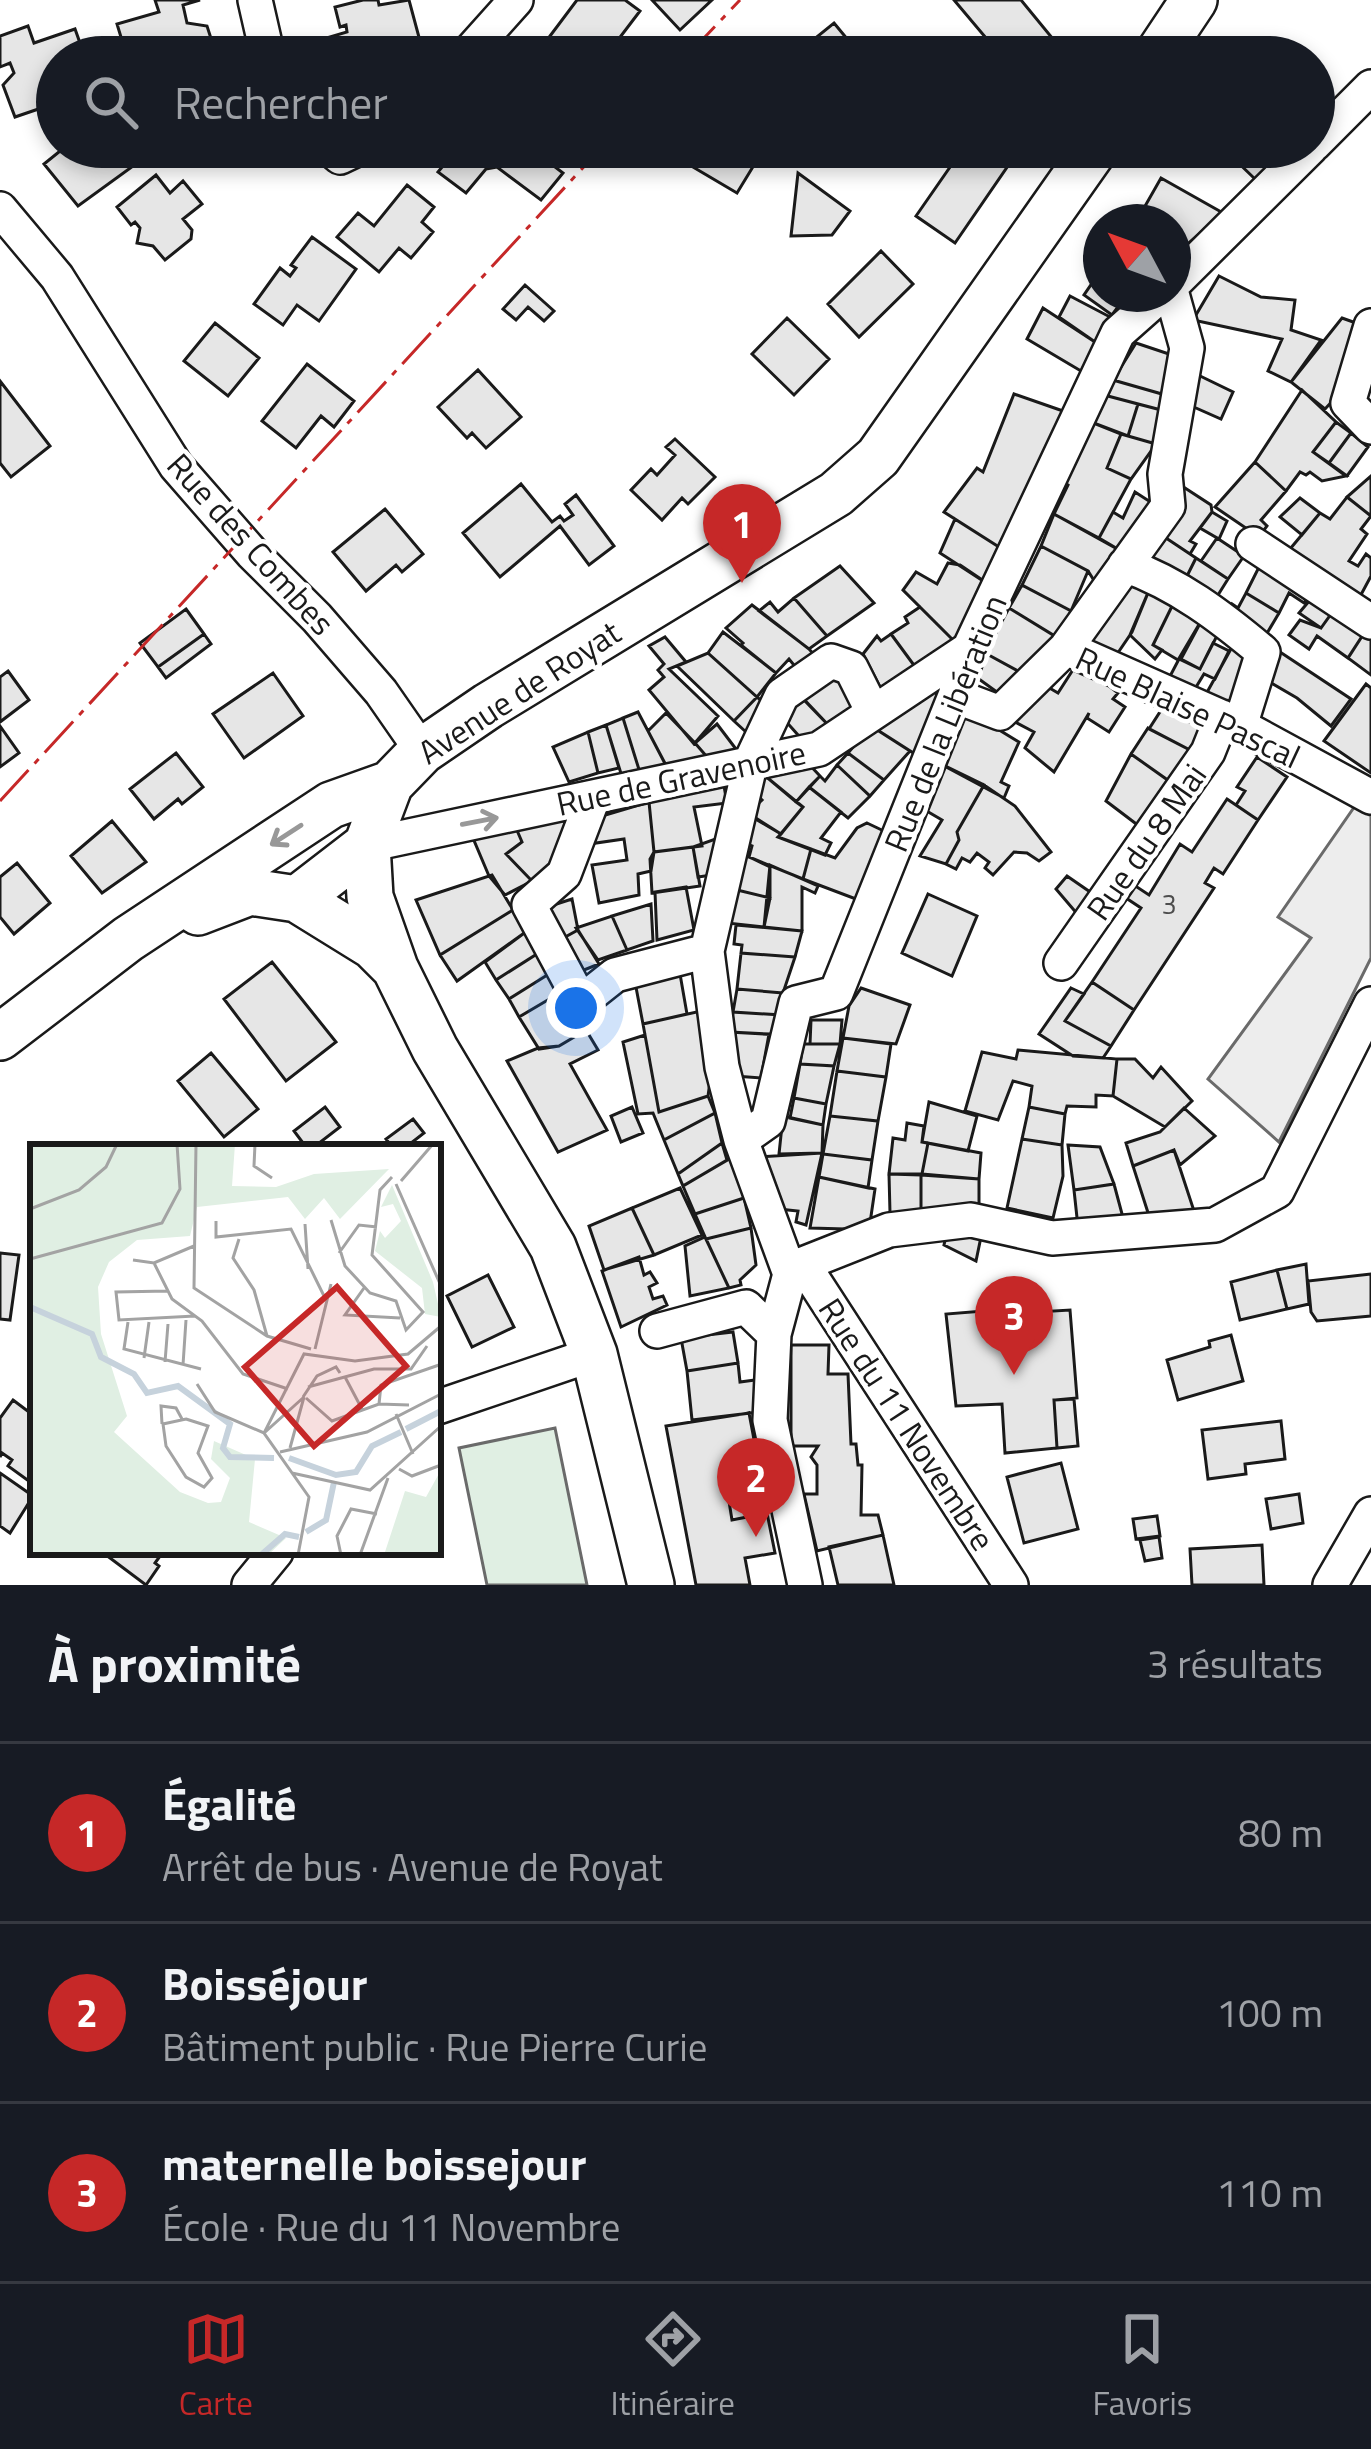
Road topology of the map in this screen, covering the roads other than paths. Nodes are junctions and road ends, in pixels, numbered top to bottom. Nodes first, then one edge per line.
1 (255, 0) edge
2 (517, 0) edge
3 (1194, 0) edge
4 (263, 36) edge
5 (484, 36) edge
6 (1170, 36) edge
7 (1371, 87) edge
8 (1335, 122) edge
9 (1081, 168) edge
10 (1289, 168) edge
11 (1, 214) edge
12 (1191, 266) edge
13 (1142, 312) edge
14 (1177, 312) edge
15 (1371, 326) edge
16 (1371, 427) edge
17 (1253, 544) dead end
18 (1125, 566) junction
19 (1371, 622) edge
20 (1066, 648) junction
21 (969, 649) junction
22 (955, 696) junction
23 (872, 710) junction
24 (1231, 721) junction
25 (422, 751) junction
26 (751, 761) junction
27 (390, 784) junction
28 (1371, 797) edge
29 (593, 798) junction
30 (367, 845) junction
31 (297, 899) junction
32 (128, 939) junction
33 (707, 951) junction
34 (1061, 963) dead end
35 (395, 968) junction
36 (1371, 1004) edge
37 (0, 1037) edge
38 (1360, 1064) edge
39 (741, 1140) junction
40 (796, 1269) junction
41 (657, 1330) dead end
42 (774, 1334) junction
43 (595, 1354) junction
44 (441, 1405) edge
45 (1371, 1514) edge
46 (274, 1555) edge
47 (249, 1585) edge
48 (651, 1585) edge
49 (805, 1585) edge
50 (1011, 1585) edge
51 (1330, 1585) edge

1 - 4 street
2 - 5 street
3 - 6 main road
7 - 8 street
9 - 25 main road, Avenue de Royat
10 - 12 street
11 - 25 street, Rue des Combes
13 - 21 street, Rue de la Libération
14 - 18 street
15 - 16 street
17 - 19 street
18 - 20 street
18 - 24 street, Rue du 8 Mai
20 - 22 street, Rue Blaise Pascal
20 - 24 street, Rue Blaise Pascal
21 - 22 street, Rue de la Libération
21 - 23 street, Rue de Gravenoire
22 - 39 street, Rue de la Libération
23 - 26 street, Rue de Gravenoire
23 - 26 street
24 - 28 street, Rue Blaise Pascal
24 - 34 street, Rue du 8 Mai
25 - 27 main road, Avenue de Royat
26 - 29 street, Rue de Gravenoire
26 - 33 street
27 - 30 main road, Avenue de Royat
27 -> 32 main road
30 -> 29 street, Rue de Gravenoire
29 - 33 street
30 - 31 main road
30 - 35 main road, Avenue de Royat
31 - 32 main road
31 - 35 main road
32 - 37 main road
33 - 39 street, Rue du 11 Novembre
35 - 43 main road, Avenue de Royat
36 - 38 street
38 - 40 street
39 - 40 street, Rue du 11 Novembre
40 - 42 street
40 - 50 street, Rue du 11 Novembre
41 - 42 street
42 - 49 street
43 - 44 street
43 - 48 main road, Avenue de Royat
45 - 51 street
46 - 47 street

